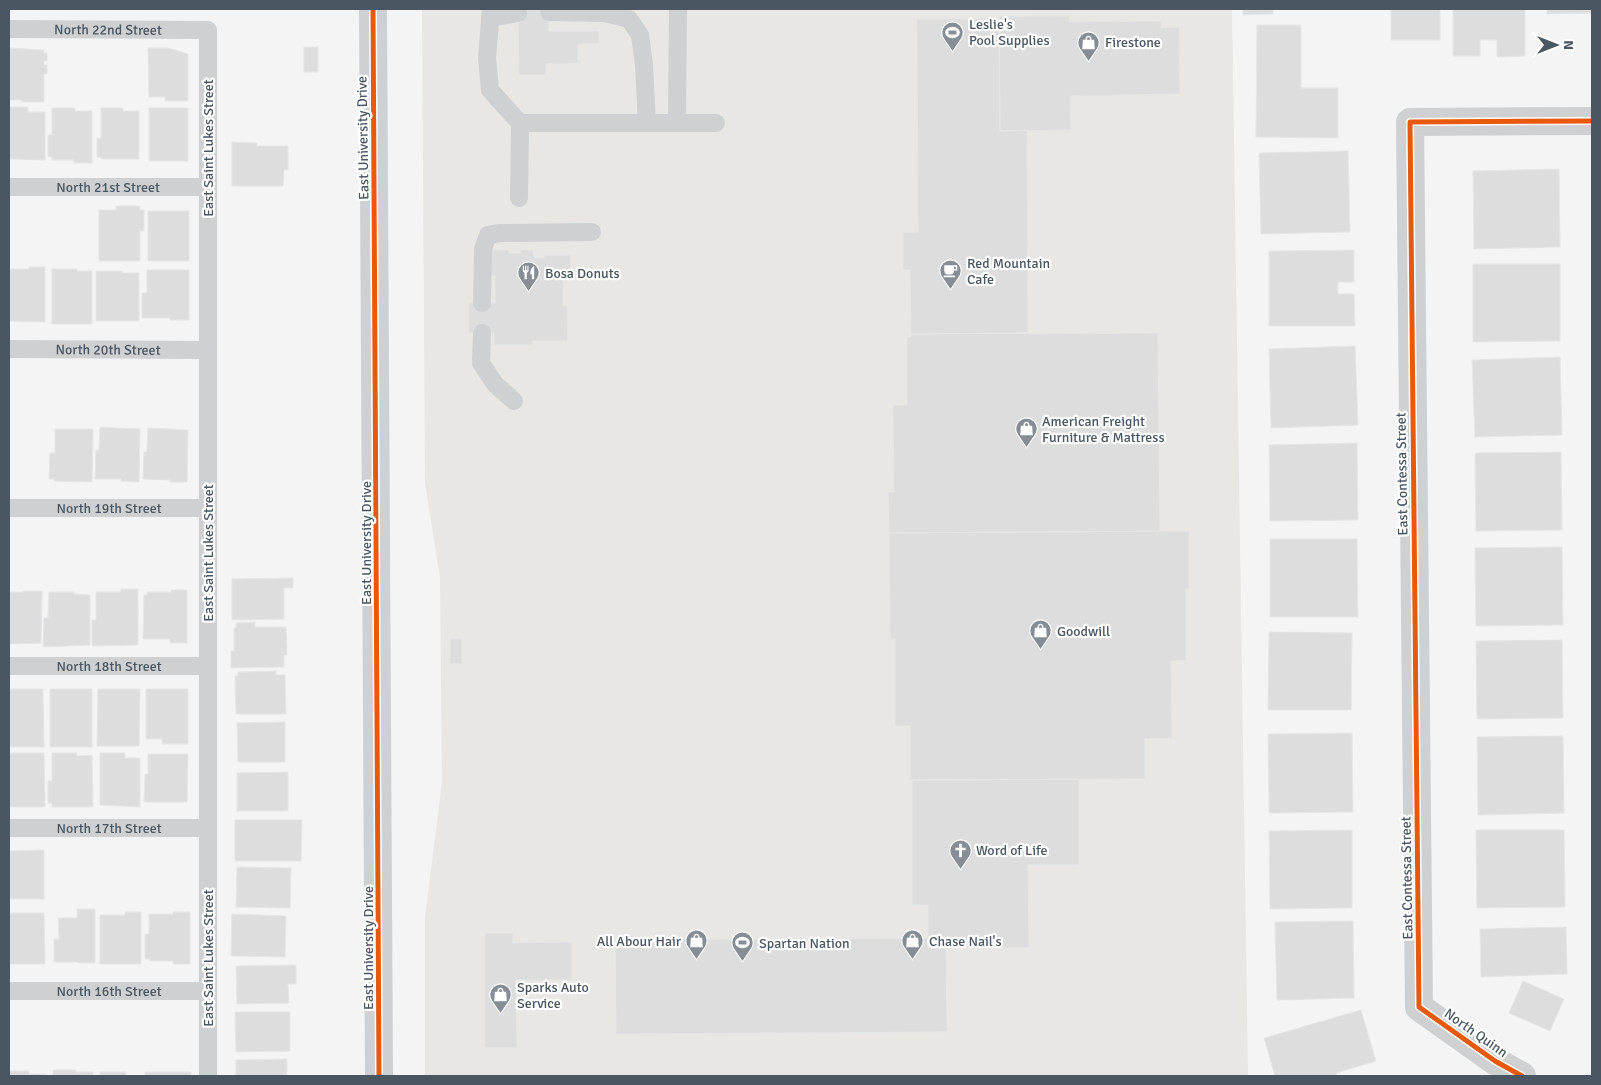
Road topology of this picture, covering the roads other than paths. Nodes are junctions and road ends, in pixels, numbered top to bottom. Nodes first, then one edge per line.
1 (373, 9) edge
2 (678, 9) edge
3 (549, 12) dead end
4 (518, 13) dead end
5 (491, 14) edge
6 (9, 29) edge
7 (208, 30) joint
8 (1592, 121) edge
9 (520, 123) junction
10 (647, 123) junction
11 (677, 123) junction
12 (716, 123) dead end
13 (9, 187) edge
14 (208, 187) junction
15 (519, 198) dead end
16 (592, 232) dead end
17 (482, 303) dead end
18 (482, 333) dead end
19 (9, 349) edge
20 (208, 350) junction
21 (514, 401) dead end
22 (9, 508) edge
23 (208, 508) junction
24 (9, 666) edge
25 (208, 666) junction
26 (9, 828) edge
27 (208, 828) junction
28 (9, 991) edge
29 (208, 991) junction
30 (1419, 1007) joint
31 (208, 1076) edge
32 (379, 1076) edge
33 (1522, 1076) edge

1 - 32 main road, East University Drive
2 - 11 lane
3 - 10 lane
4 - 5 lane
5 - 9 lane
6 - 7 lane, North 22nd Street
7 - 14 lane, East Saint Lukes Street
8 - 30 street, East Contessa Street
9 - 10 lane
9 - 15 lane
10 - 11 lane
11 - 12 lane
13 - 14 lane, North 21st Street
14 - 20 lane, East Saint Lukes Street
16 - 17 lane
18 - 21 lane
19 - 20 lane, North 20th Street
20 - 23 lane, East Saint Lukes Street
22 - 23 lane, North 19th Street
23 - 25 lane, East Saint Lukes Street
24 - 25 lane, North 18th Street
25 - 27 lane, East Saint Lukes Street
26 - 27 lane, North 17th Street
27 - 29 lane, East Saint Lukes Street
28 - 29 lane, North 16th Street
29 - 31 lane, East Saint Lukes Street
30 - 33 street, North Quinn

